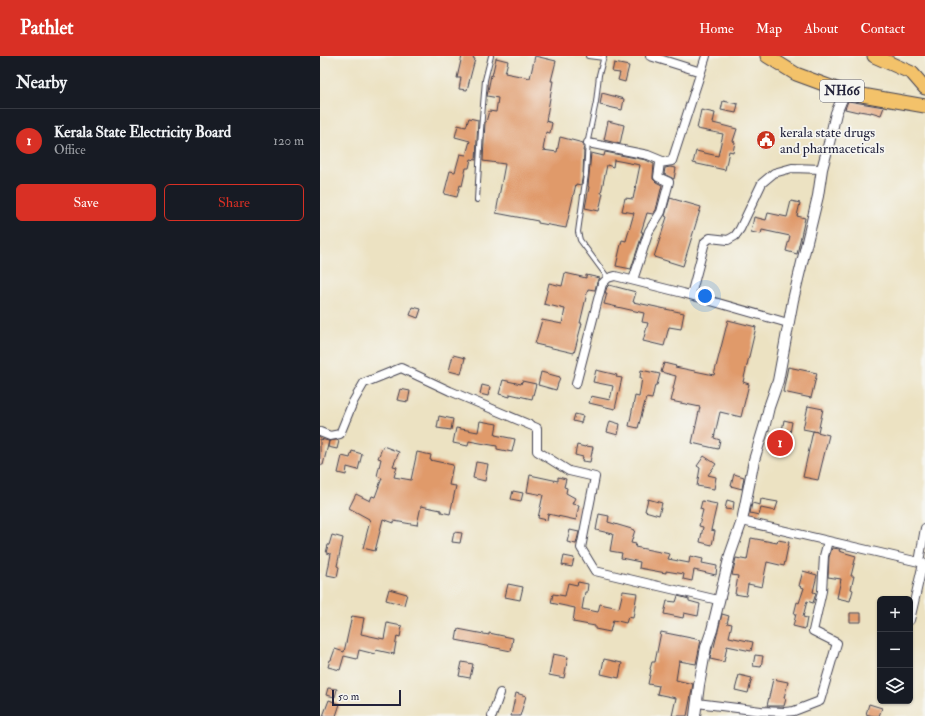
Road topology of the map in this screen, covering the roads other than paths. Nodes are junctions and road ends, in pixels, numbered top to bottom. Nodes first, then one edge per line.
1 (490, 56) edge
2 (588, 56) edge
3 (650, 56) edge
4 (706, 56) edge
5 (767, 56) edge
6 (874, 56) edge
7 (604, 57) edge
8 (701, 72) junction
9 (925, 88) edge
10 (845, 92) junction
11 (925, 106) edge
12 (588, 143) junction
13 (665, 162) junction
14 (822, 169) junction
15 (477, 200) dead end
16 (608, 278) junction
17 (633, 280) junction
18 (691, 295) junction
19 (788, 323) junction
20 (576, 384) dead end
21 (320, 432) edge
22 (742, 521) junction
23 (925, 528) edge
24 (828, 541) junction
25 (922, 563) edge
26 (718, 600) junction
27 (913, 606) edge
28 (500, 693) dead end
29 (697, 703) junction
30 (492, 716) edge
31 (696, 716) edge

1 - 15 lane
2 - 7 lane
3 - 8 street
4 - 8 street
5 - 10 highway, NH66
6 - 9 highway
7 - 12 lane
8 - 13 street
10 - 11 highway, NH66
10 - 14 street
12 - 13 street
12 - 16 lane
13 - 17 street
14 - 18 street
14 - 19 street
16 - 17 street
16 - 20 street
17 - 18 street
18 - 19 street
19 - 22 street
21 - 26 street
22 - 24 street
22 - 26 street
23 - 25 street
24 - 25 street
24 - 29 street
25 - 27 street
26 - 29 street
28 - 30 street
29 - 31 street

